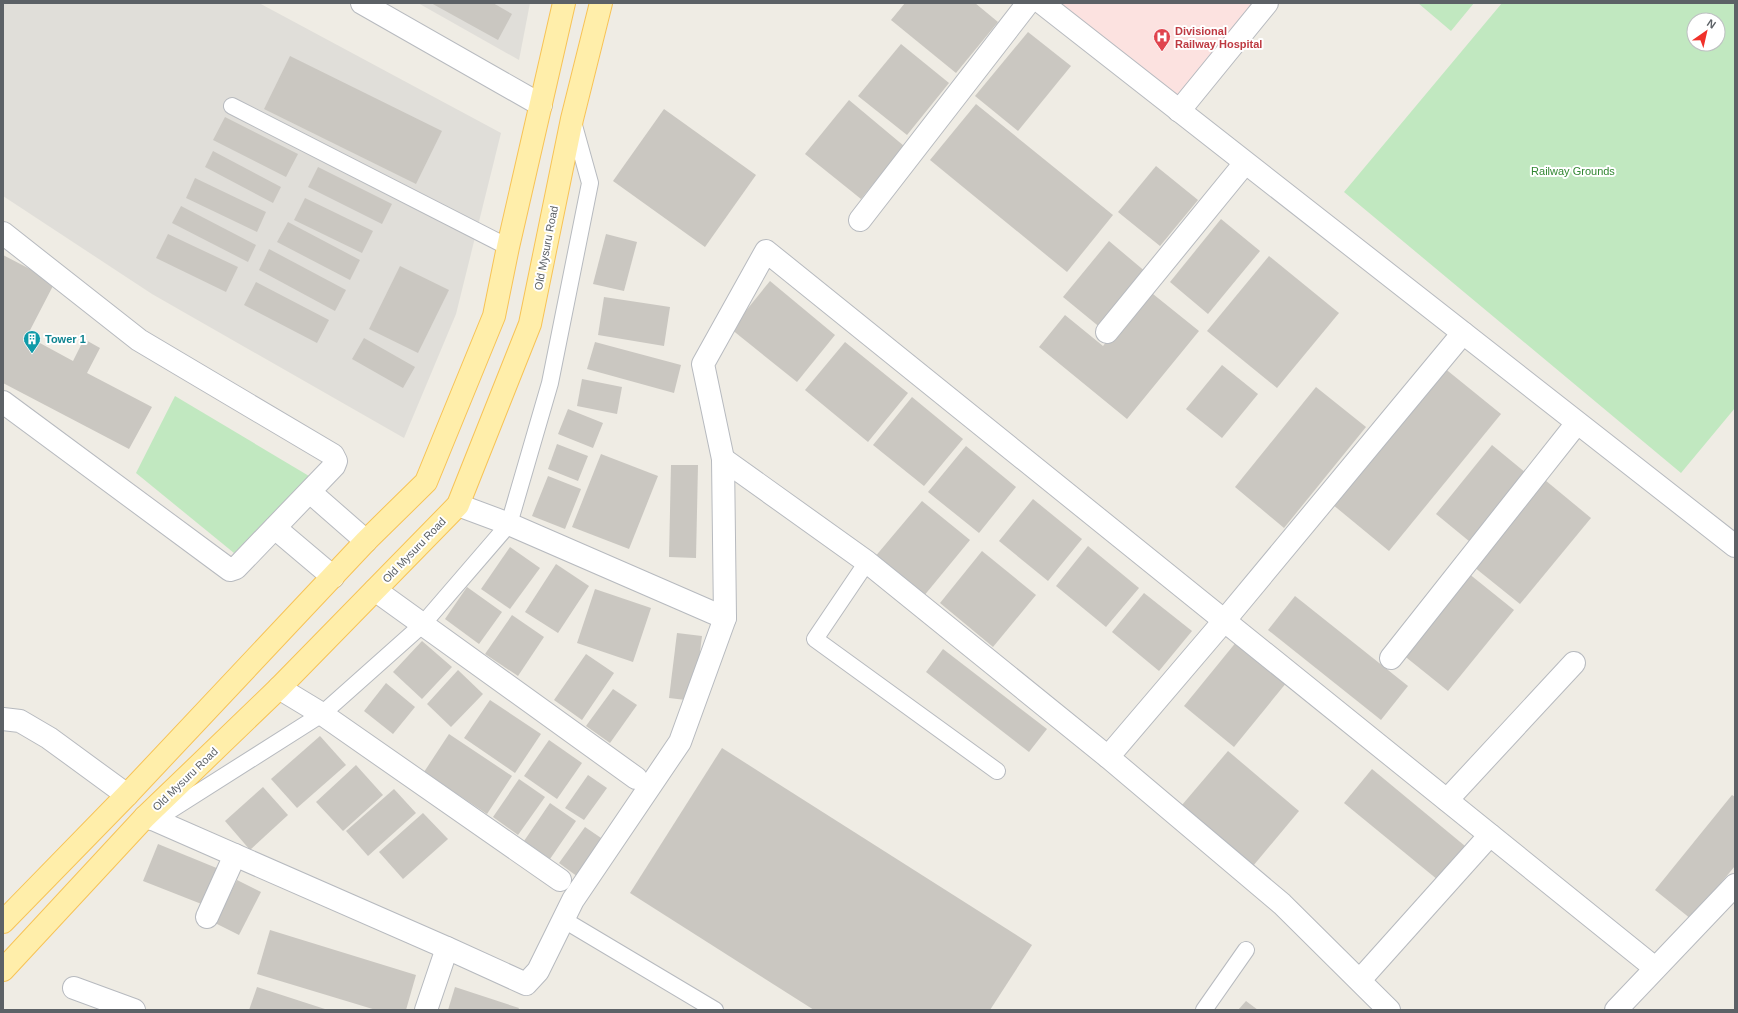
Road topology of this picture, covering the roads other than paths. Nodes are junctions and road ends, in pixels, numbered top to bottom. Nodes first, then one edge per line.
1 (362, 3) edge
2 (564, 3) edge
3 (601, 3) edge
4 (1028, 3) edge
5 (1042, 3) edge
6 (1267, 3) edge
7 (541, 105) junction
8 (232, 106) dead end
9 (1179, 111) junction
10 (572, 119) junction
11 (1245, 162) junction
12 (860, 220) dead end
13 (3, 233) edge
14 (508, 247) junction
15 (1107, 332) dead end
16 (1463, 333) junction
17 (3, 402) edge
18 (1578, 423) junction
19 (723, 459) junction
20 (310, 492) junction
21 (458, 505) junction
22 (509, 524) junction
23 (274, 528) junction
24 (366, 541) junction
25 (1735, 546) edge
26 (867, 562) junction
27 (333, 577) junction
28 (375, 590) junction
29 (725, 618) junction
30 (1224, 621) junction
31 (422, 625) junction
32 (1391, 658) dead end
33 (1574, 664) dead end
34 (279, 688) junction
35 (322, 714) junction
36 (3, 718) edge
37 (1108, 757) junction
38 (997, 771) dead end
39 (636, 778) dead end
40 (127, 795) junction
41 (1447, 800) junction
42 (150, 819) junction
43 (1490, 835) junction
44 (235, 855) junction
45 (560, 880) dead end
46 (1735, 885) edge
47 (207, 917) dead end
48 (564, 920) junction
49 (3, 922) edge
50 (447, 948) junction
51 (1246, 950) dead end
52 (1656, 968) junction
53 (3, 970) edge
54 (1360, 980) junction
55 (74, 988) dead end
56 (134, 1010) edge
57 (426, 1010) edge
58 (715, 1010) edge
59 (1204, 1010) edge
60 (1389, 1010) edge
61 (1616, 1010) edge

1 - 7 street
2 - 7 main road
3 - 10 main road, Old Mysuru Road
4 - 12 street
5 - 9 street
6 - 9 street
7 - 14 main road
8 - 14 lane
9 - 11 street
10 - 21 main road, Old Mysuru Road
10 - 22 lane
11 - 15 street
11 - 16 street
13 - 20 street
14 - 24 main road
16 - 18 street
16 - 30 street
17 - 23 street
18 - 25 street
18 - 32 street
19 - 26 street
19 - 29 street
19 - 30 street
20 - 23 street
20 - 24 street
21 - 22 street
21 - 28 main road, Old Mysuru Road
22 - 29 street
22 - 31 lane
23 - 27 street
24 - 27 main road
26 - 37 street
26 - 38 lane
27 - 40 main road
28 - 31 street
28 - 34 main road, Old Mysuru Road
29 - 48 street
30 - 37 street
30 - 41 street
31 - 35 lane
31 - 39 street
33 - 41 street
34 - 35 street
34 - 42 main road, Old Mysuru Road
35 - 42 lane
35 - 45 street
36 - 40 street
37 - 54 street
40 - 49 main road
41 - 43 street
42 - 44 street
42 - 53 main road, Old Mysuru Road
43 - 52 street
43 - 54 street
44 - 47 street
44 - 50 street
46 - 52 street
48 - 50 street
48 - 58 lane
50 - 57 street
51 - 59 lane
52 - 61 street
54 - 60 street
55 - 56 street

